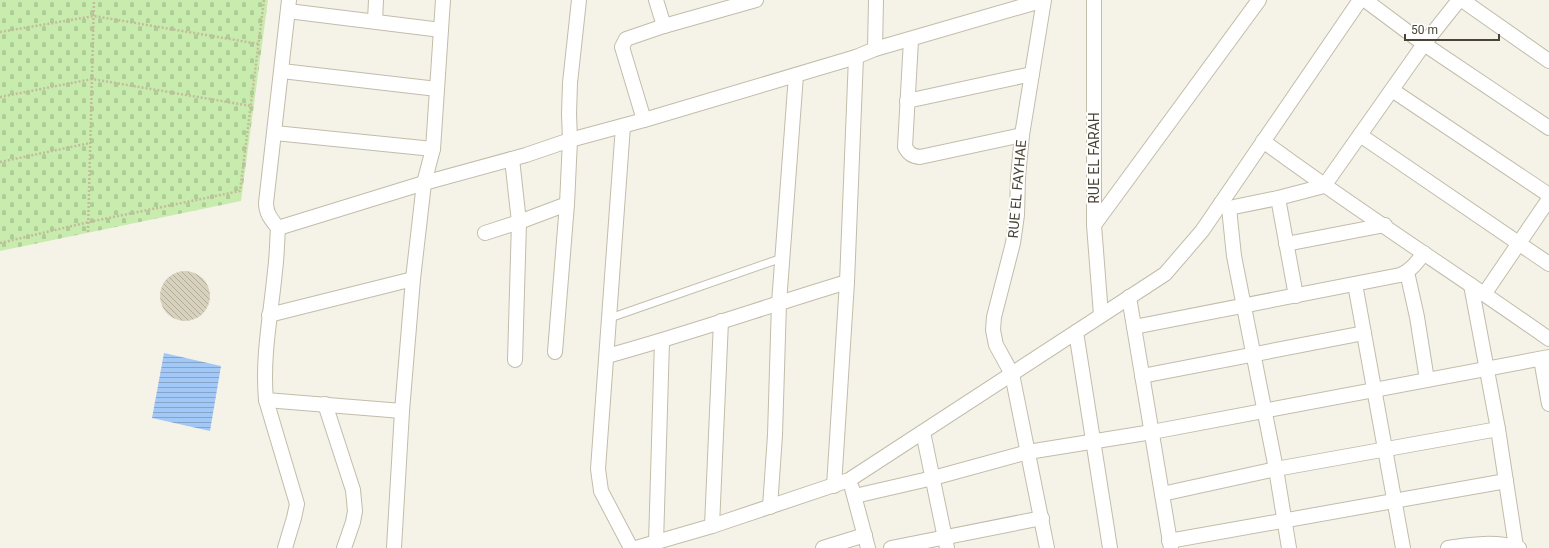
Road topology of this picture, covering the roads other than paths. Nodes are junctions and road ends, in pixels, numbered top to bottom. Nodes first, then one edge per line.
1 (376, 0) edge
2 (443, 0) edge
3 (579, 0) edge
4 (656, 0) edge
5 (756, 0) edge
6 (876, 0) edge
7 (1044, 0) edge
8 (1094, 0) edge
9 (1259, 0) edge
10 (1360, 0) edge
11 (1365, 0) edge
12 (1459, 0) edge
13 (1462, 0) edge
14 (728, 4) edge
15 (289, 6) edge
16 (375, 21) junction
17 (664, 26) junction
18 (441, 30) junction
19 (911, 40) junction
20 (1424, 44) junction
21 (875, 49) junction
22 (856, 57) junction
23 (1549, 61) edge
24 (282, 71) junction
25 (1032, 74) junction
26 (796, 75) junction
27 (437, 89) junction
28 (1392, 90) junction
29 (907, 101) junction
30 (644, 120) junction
31 (623, 126) junction
32 (1549, 128) edge
33 (275, 133) junction
34 (1022, 134) junction
35 (1360, 135) junction
36 (570, 140) junction
37 (1263, 141) junction
38 (432, 149) junction
39 (512, 159) junction
40 (424, 184) junction
41 (1324, 186) junction
42 (1549, 195) edge
43 (1278, 198) junction
44 (1549, 199) edge
45 (567, 204) junction
46 (1225, 206) junction
47 (519, 222) junction
48 (1094, 225) junction
49 (1385, 225) junction
50 (278, 228) junction
51 (485, 233) dead end
52 (1286, 244) junction
53 (1518, 244) junction
54 (1424, 253) junction
55 (782, 258) junction
56 (1549, 264) edge
57 (1406, 272) junction
58 (413, 279) junction
59 (848, 282) junction
60 (1355, 284) junction
61 (1472, 285) junction
62 (1485, 293) junction
63 (1296, 296) junction
64 (1129, 297) junction
65 (779, 303) junction
66 (1244, 304) junction
67 (269, 315) junction
68 (1101, 316) junction
69 (610, 318) junction
70 (721, 321) junction
71 (1134, 327) junction
72 (1076, 332) junction
73 (1364, 333) junction
74 (1549, 339) edge
75 (662, 341) junction
76 (555, 352) dead end
77 (1254, 355) junction
78 (607, 356) junction
79 (1545, 358) edge
80 (515, 360) dead end
81 (1487, 368) junction
82 (1012, 374) junction
83 (1142, 376) junction
84 (1427, 380) junction
85 (1375, 390) junction
86 (266, 400) junction
87 (325, 404) junction
88 (1549, 404) edge
89 (1264, 410) junction
90 (402, 411) junction
91 (1498, 429) junction
92 (924, 432) junction
93 (1152, 432) junction
94 (1092, 442) junction
95 (1386, 450) junction
96 (1028, 452) junction
97 (1276, 469) junction
98 (933, 478) junction
99 (849, 480) junction
100 (1506, 481) junction
101 (834, 486) junction
102 (1162, 494) junction
103 (855, 496) junction
104 (1394, 500) junction
105 (770, 507) junction
106 (1042, 518) junction
107 (1285, 521) junction
108 (712, 526) junction
109 (866, 542) edge
110 (945, 542) edge
111 (656, 543) junction
112 (1170, 545) edge
113 (284, 548) edge
114 (344, 548) edge
115 (394, 548) edge
116 (631, 548) edge
117 (636, 548) edge
118 (823, 548) edge
119 (891, 548) edge
120 (1047, 548) edge
121 (1110, 548) edge
122 (1289, 548) edge
123 (1403, 548) edge
124 (1448, 548) edge
125 (1518, 548) edge

1 - 16 street
2 - 18 street
3 - 36 street
4 - 17 street
5 - 14 street
6 - 21 street
7 - 19 street
7 - 25 street, RUE EL FAYHAE
8 - 48 street, RUE EL FARAH
9 - 48 street
10 - 37 street
11 - 20 street
12 - 20 street
13 - 23 street
14 - 17 street
15 - 16 street
15 - 24 street
16 - 18 street
17 - 30 street
18 - 27 street
19 - 21 street
19 - 29 street
20 - 28 street
20 - 32 street
21 - 22 street
22 - 26 street
22 - 59 street
24 - 27 street
24 - 33 street
25 - 29 street
25 - 34 street, RUE EL FAYHAE
26 - 30 street
26 - 55 street
27 - 38 street
28 - 35 street
28 - 42 street
29 - 34 street
30 - 31 street
31 - 36 street
31 - 69 street
33 - 38 street
33 - 50 street
34 - 82 street, RUE EL FAYHAE
35 - 41 street
35 - 53 street
36 - 39 street
36 - 45 street
37 - 41 street
37 - 46 street
38 - 40 street
39 - 40 street
39 - 47 street
40 - 50 street
40 - 58 street
41 - 43 street
41 - 49 street
43 - 46 street
43 - 52 street
44 - 53 street
45 - 47 street
45 - 76 street
46 - 64 street
46 - 66 street
47 - 51 street
47 - 80 street
48 - 68 street, RUE EL FARAH
49 - 52 street
49 - 54 street
50 - 67 street
52 - 63 street
53 - 56 street
53 - 62 street
54 - 57 street
54 - 61 street
55 - 65 street
55 - 69 lane
57 - 60 street
57 - 84 street
58 - 67 street
58 - 90 street
59 - 65 street
59 - 101 street
60 - 63 street
60 - 73 street
61 - 62 street
61 - 81 street
62 - 74 street
63 - 66 street
64 - 68 street
64 - 71 street
65 - 70 street
65 - 105 street
66 - 71 street
66 - 77 street
67 - 86 street
68 - 72 street
69 - 78 street
70 - 75 street
70 - 108 street
71 - 83 street
72 - 82 street
72 - 94 street
73 - 77 street
73 - 85 street
75 - 78 street
75 - 111 street
77 - 83 street
77 - 89 street
78 - 116 street
79 - 81 street
79 - 88 street
81 - 84 street
81 - 91 street
82 - 92 street
82 - 96 street, RUE EL FAYHAE
83 - 93 street
84 - 85 street
85 - 89 street
85 - 95 street
86 - 87 street
86 - 113 street
87 - 90 street
87 - 114 street
89 - 93 street
89 - 97 street
90 - 115 street
91 - 95 street
91 - 100 street
92 - 98 street
92 - 99 street
93 - 94 street
93 - 102 street
94 - 96 street
94 - 121 street
95 - 97 street
95 - 104 street
96 - 98 street
96 - 106 street, RUE EL FAYHAE
97 - 102 street
97 - 107 street
98 - 103 street
98 - 110 street
99 - 101 street
99 - 103 street
100 - 104 street
100 - 125 street
101 - 105 street
102 - 112 street
103 - 109 street
104 - 107 street
104 - 123 street
105 - 108 street
106 - 110 street
106 - 120 street, RUE EL FAYHAE
107 - 112 street
107 - 122 street
108 - 111 street
109 - 118 street
110 - 119 street
111 - 117 street
124 - 125 street

